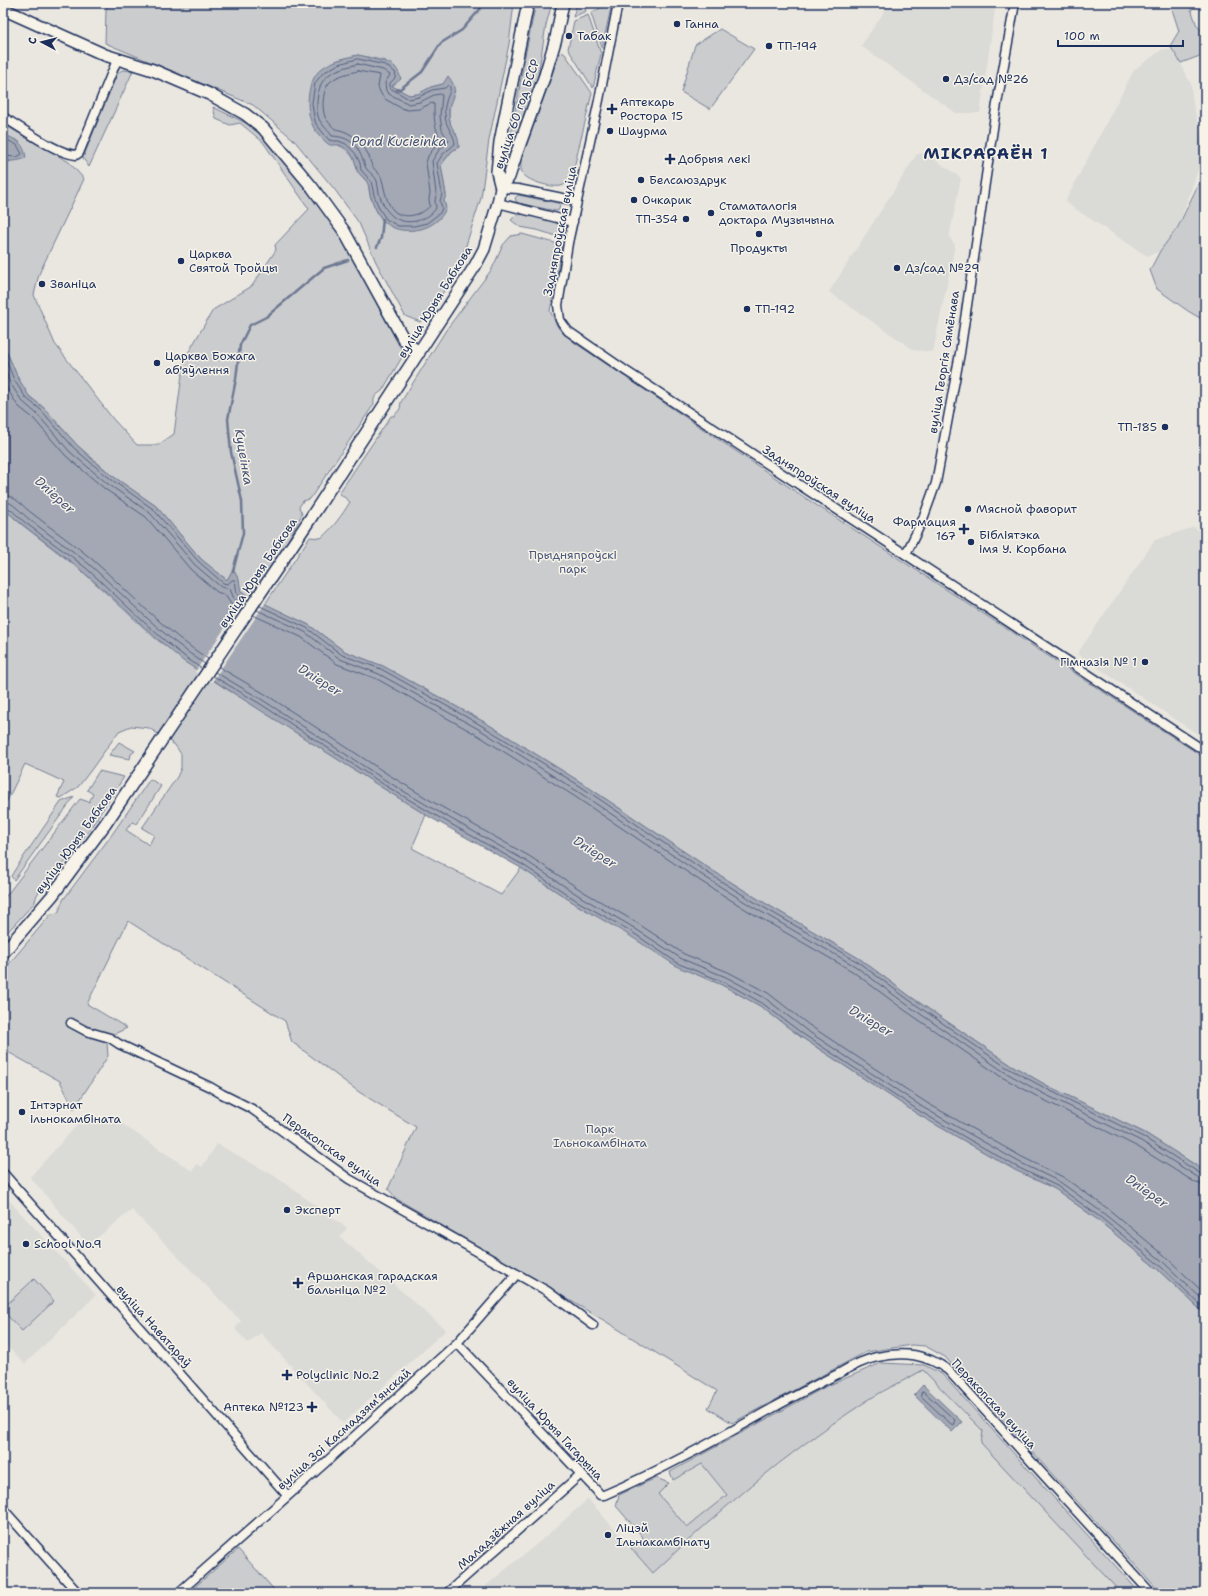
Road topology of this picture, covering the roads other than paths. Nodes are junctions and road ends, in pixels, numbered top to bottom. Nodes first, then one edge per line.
1 (528, 3) edge
2 (563, 3) edge
3 (618, 3) edge
4 (1015, 3) edge
5 (3, 9) edge
6 (118, 60) junction
7 (3, 117) edge
8 (501, 188) junction
9 (577, 202) junction
10 (498, 203) junction
11 (573, 222) junction
12 (419, 353) junction
13 (906, 554) junction
14 (1205, 751) edge
15 (3, 953) edge
16 (71, 1023) dead end
17 (3, 1173) edge
18 (517, 1274) junction
19 (593, 1325) dead end
20 (457, 1343) junction
21 (733, 1430) joint
22 (581, 1474) junction
23 (287, 1495) junction
24 (3, 1509) edge
25 (78, 1593) edge
26 (178, 1593) edge
27 (447, 1593) edge
28 (1150, 1593) edge

1 - 8 main road, вуліца 60 год БССР
2 - 8 main road, вуліца 60 год БССР
3 - 9 street, Задняпроўская вуліца
4 - 13 street, вуліца Георгія Сямёнава
5 - 6 main road
6 - 7 street
6 - 12 main road
8 - 9 street
8 - 10 main road, вуліца Юрыя Бабкова
9 - 11 street, Задняпроўская вуліца
10 - 11 street
10 - 12 main road, вуліца Юрыя Бабкова
11 - 13 street, Задняпроўская вуліца
12 - 15 main road, вуліца Юрыя Бабкова
13 - 14 street, Задняпроўская вуліца
16 - 18 street, Перакопская вуліца
17 - 23 street, вуліца Наватараў
18 - 19 street, Перакопская вуліца
18 - 20 street, вуліца Зоі Касмадзямʼянскай
20 - 22 street, вуліца Юрыя Гагарына
20 - 23 street, вуліца Зоі Касмадзямʼянскай
21 - 22 street, вуліца Юрыя Гагарына
21 - 28 street, Перакопская вуліца
22 - 27 street, Маладзёжная вуліца
23 - 26 street, вуліца Зоі Касмадзямʼянскай
24 - 25 street

